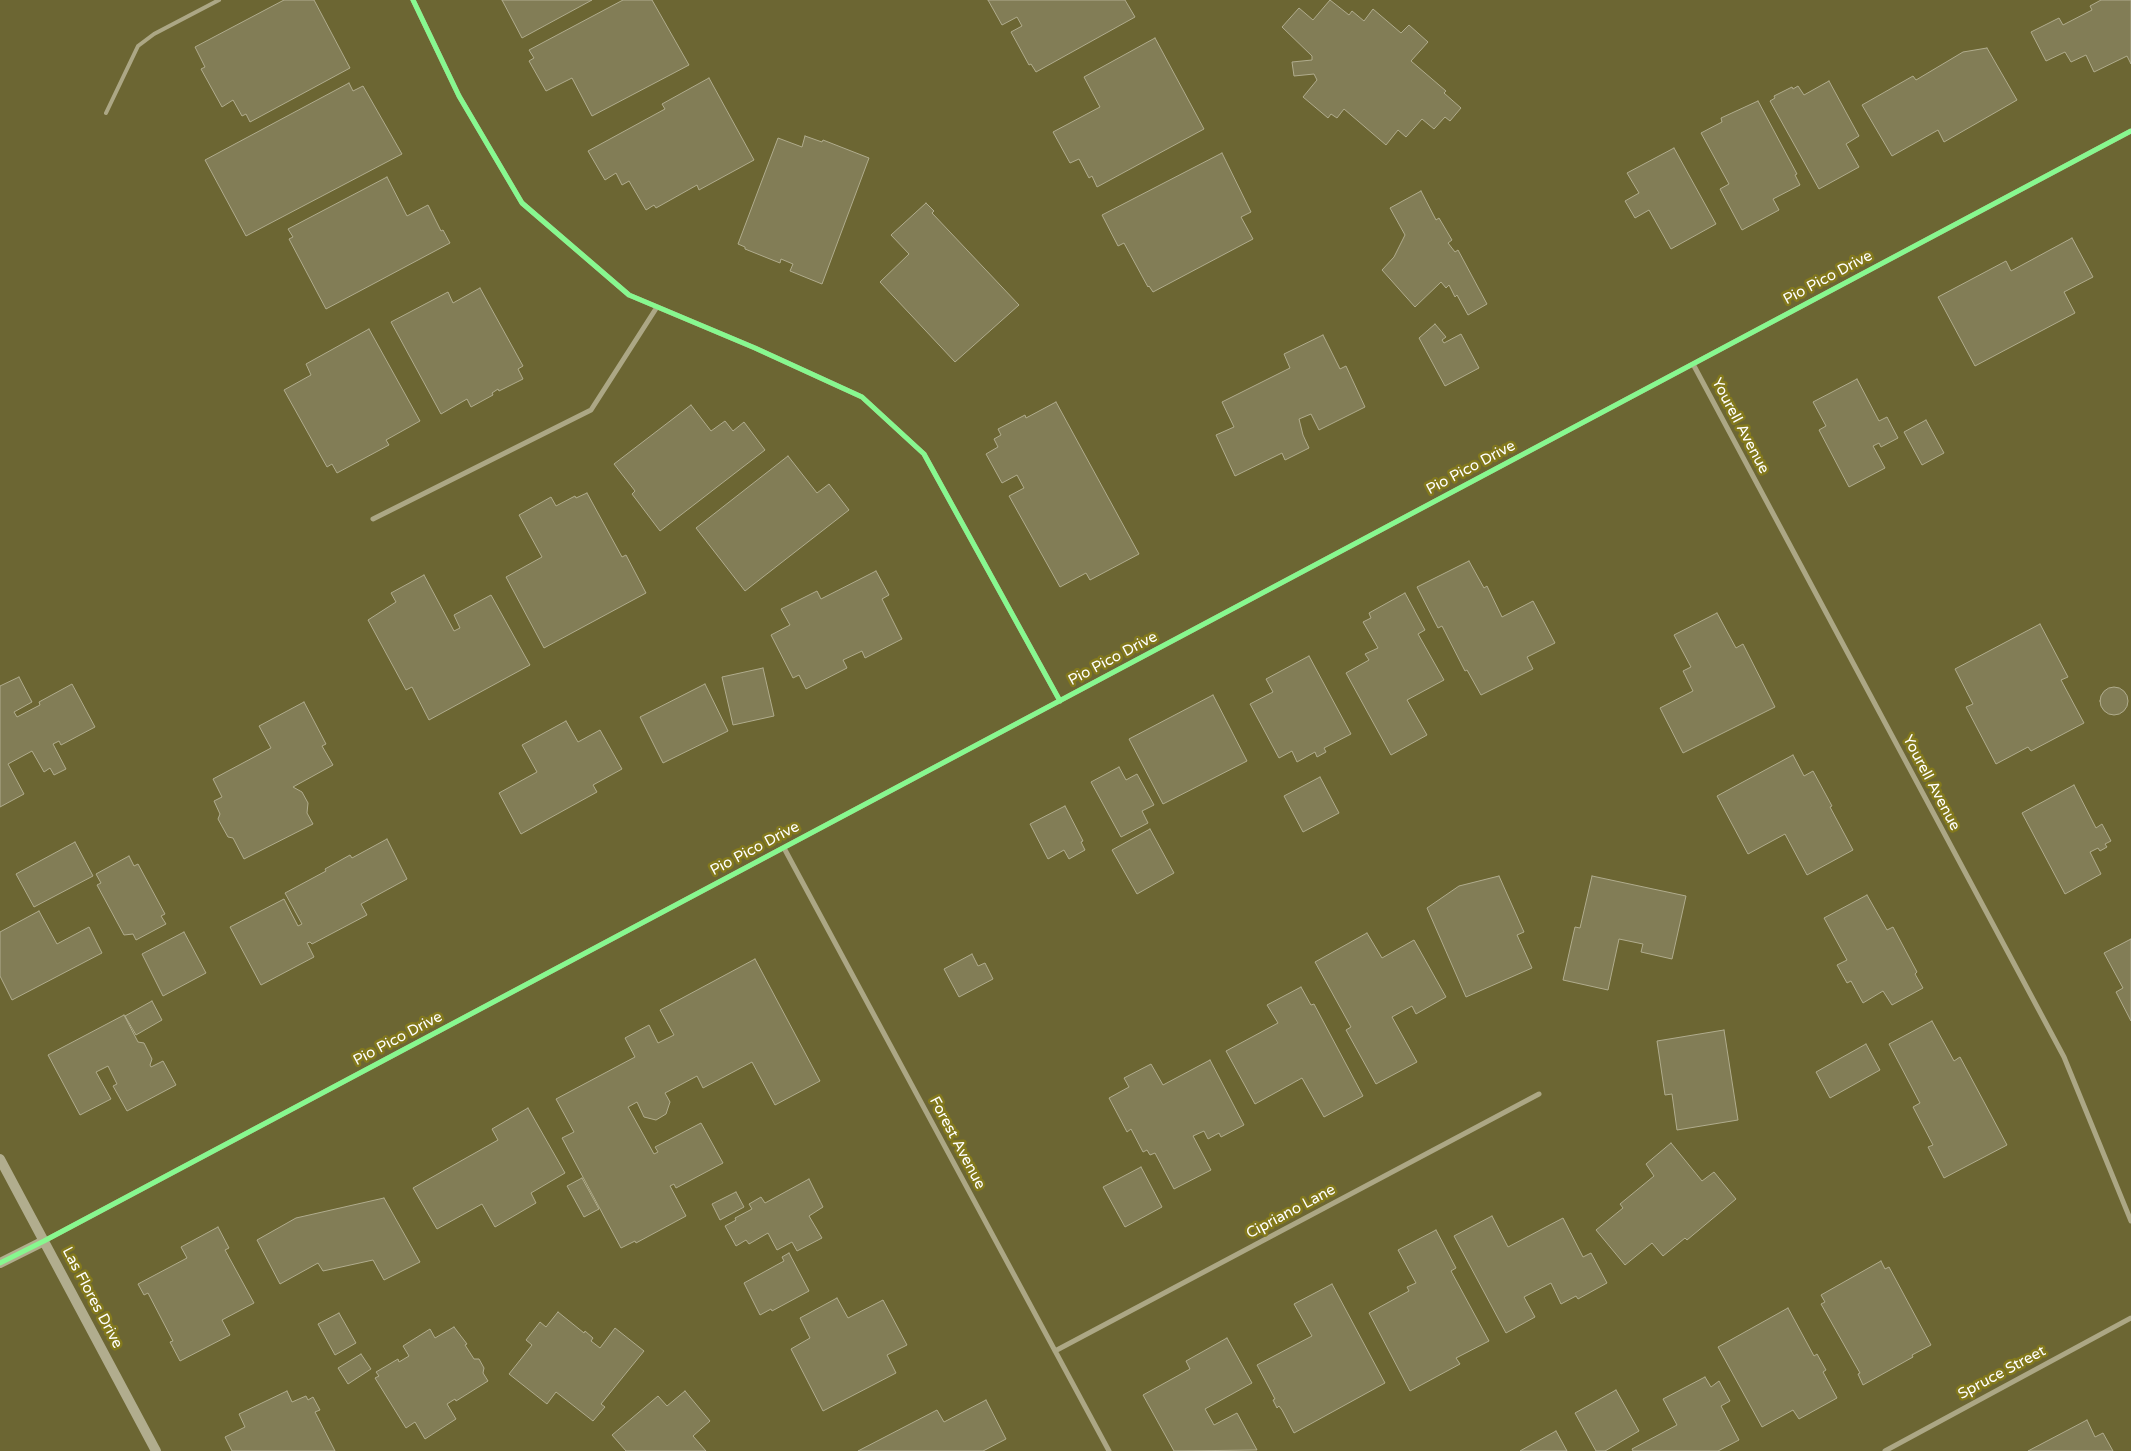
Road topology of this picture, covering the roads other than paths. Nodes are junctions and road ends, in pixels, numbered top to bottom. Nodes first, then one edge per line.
1 (219, 0) edge
2 (412, 0) edge
3 (106, 113) dead end
4 (2131, 131) edge
5 (657, 307) junction
6 (1693, 364) junction
7 (373, 519) dead end
8 (1060, 701) junction
9 (784, 848) junction
10 (1539, 1094) dead end
11 (0, 1159) edge
12 (2131, 1221) edge
13 (44, 1241) junction
14 (0, 1263) edge
15 (2131, 1318) edge
16 (1055, 1352) junction
17 (156, 1451) edge
18 (1109, 1451) edge
19 (1885, 1451) edge

1 - 3 lane
2 - 5 street
4 - 6 street, Pio Pico Drive
5 - 7 street
5 - 8 street
6 - 8 street, Pio Pico Drive
6 - 12 street, Yourell Avenue
8 - 9 street, Pio Pico Drive
9 - 13 street, Pio Pico Drive
9 - 16 street, Forest Avenue
10 - 16 street, Cipriano Lane
11 - 13 street, Las Flores Drive
13 - 14 street, Pio Pico Drive
13 - 17 street, Las Flores Drive
15 - 19 street, Spruce Street
16 - 18 street, Forest Avenue

